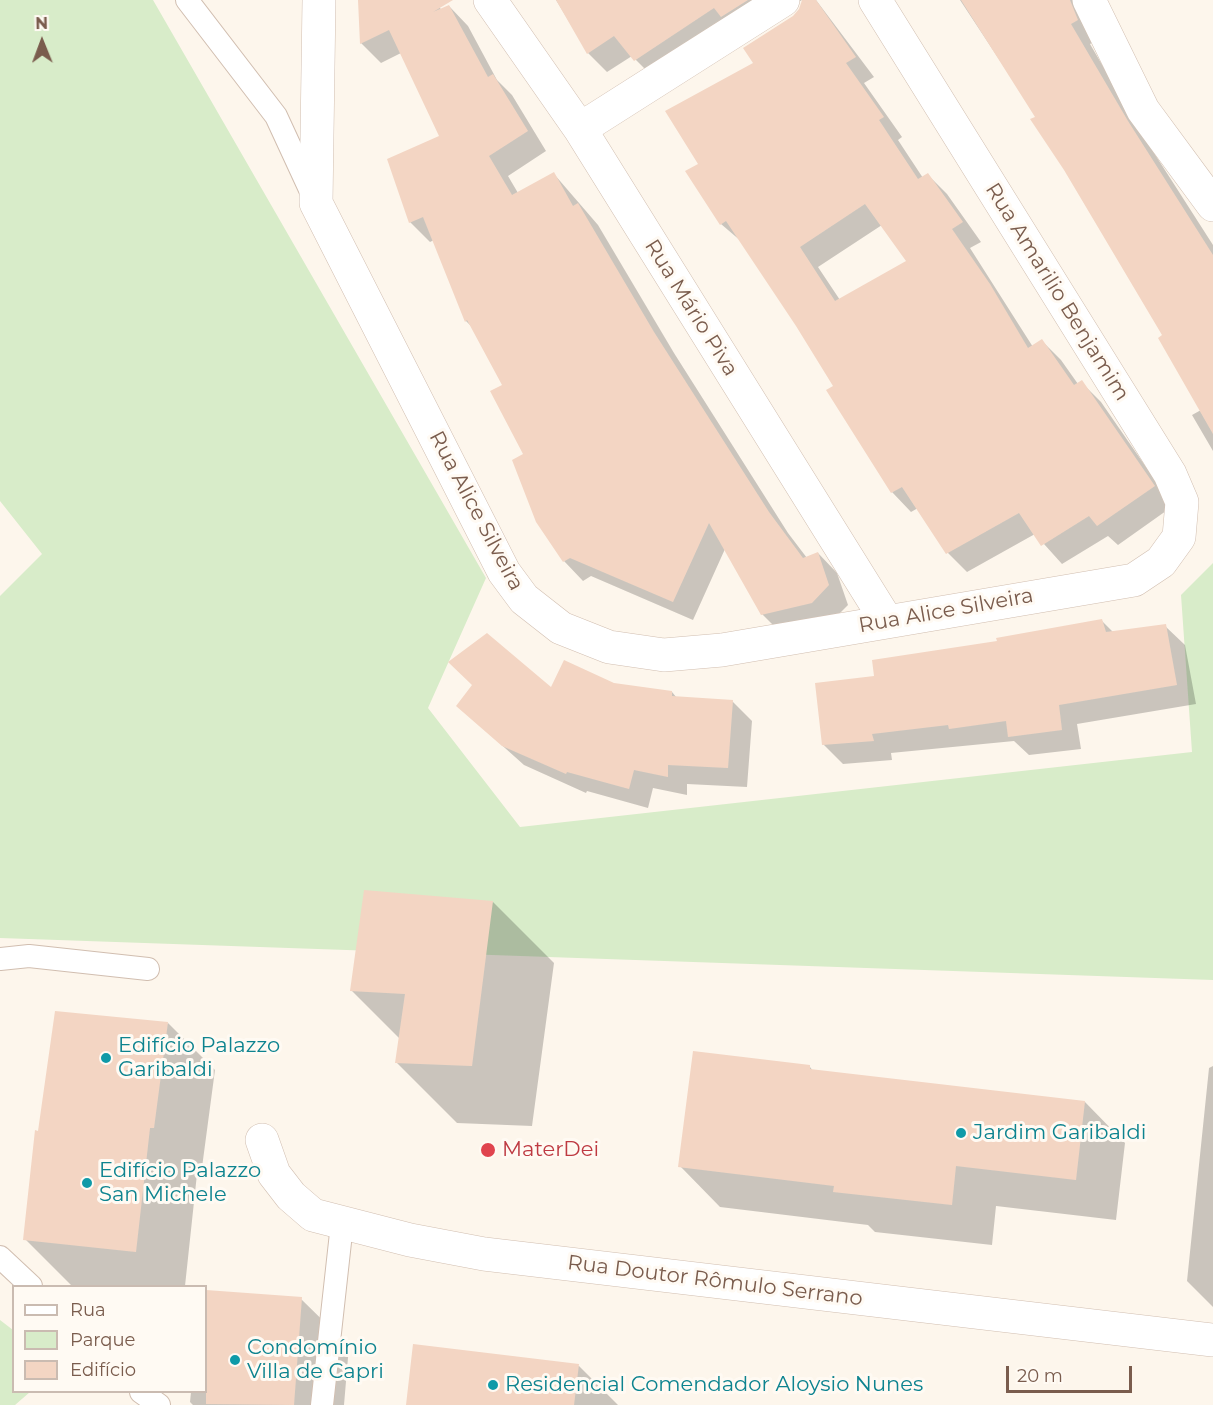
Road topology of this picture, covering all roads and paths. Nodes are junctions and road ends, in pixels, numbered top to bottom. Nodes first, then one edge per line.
1 (187, 0) edge
2 (319, 0) edge
3 (490, 0) edge
4 (783, 0) edge
5 (875, 0) edge
6 (1089, 0) edge
7 (580, 129) junction
8 (316, 203) junction
9 (1213, 205) edge
10 (1134, 580) joint
11 (886, 620) junction
12 (0, 959) edge
13 (148, 969) dead end
14 (262, 1140) dead end
15 (342, 1224) junction
16 (0, 1257) edge
17 (29, 1285) edge
18 (1213, 1340) edge
19 (142, 1393) edge
20 (159, 1405) edge
21 (322, 1405) edge

1 - 8 lane
2 - 8 street, Rua Alice Silveira
3 - 7 street, Rua Mário Piva
4 - 7 street
5 - 10 street, Rua Amarilio Benjamim
6 - 9 street
7 - 11 street, Rua Mário Piva
8 - 11 street, Rua Alice Silveira
10 - 11 street, Rua Alice Silveira
12 - 13 lane
14 - 15 street, Rua Doutor Rômulo Serrano
15 - 18 street, Rua Doutor Rômulo Serrano
15 - 21 lane
16 - 17 lane
19 - 20 lane

